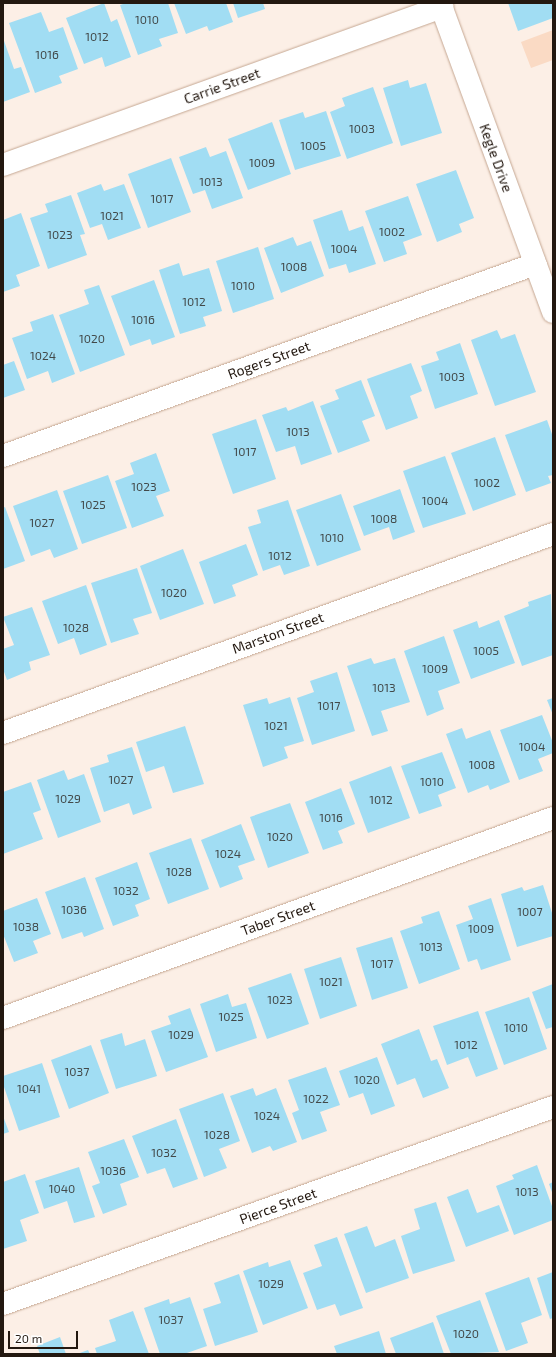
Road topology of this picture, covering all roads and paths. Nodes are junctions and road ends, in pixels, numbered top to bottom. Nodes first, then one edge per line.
1 (441, 5) edge
2 (3, 165) edge
3 (535, 264) junction
4 (553, 312) edge
5 (3, 456) edge
6 (553, 534) edge
7 (3, 733) edge
8 (553, 818) edge
9 (3, 1018) edge
10 (553, 1107) edge
11 (3, 1304) edge

1 - 2 street, Carrie Street
1 - 3 street, Kegle Drive
3 - 4 street, Kegle Drive
3 - 5 street, Rogers Street
6 - 7 street, Marston Street
8 - 9 street, Taber Street
10 - 11 street, Pierce Street

